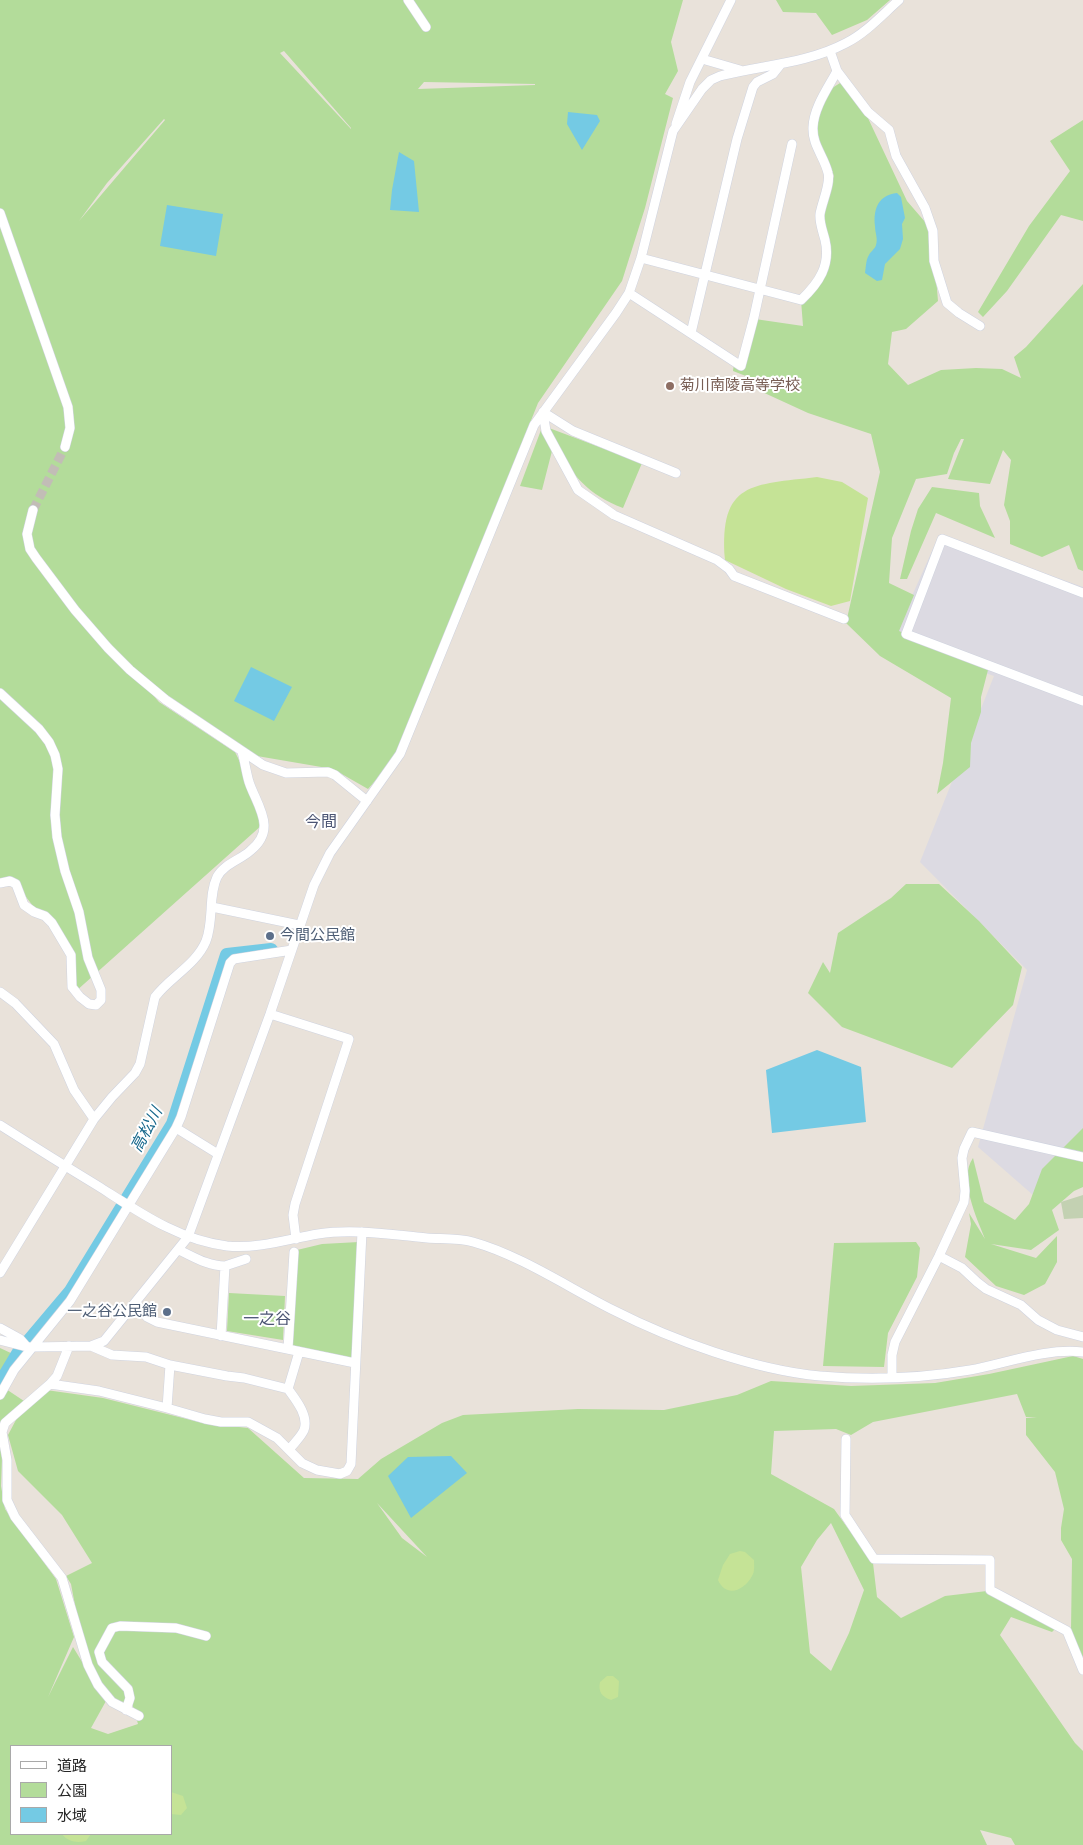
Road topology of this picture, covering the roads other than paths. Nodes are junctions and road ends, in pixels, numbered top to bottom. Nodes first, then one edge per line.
1 (408, 0) edge
2 (731, 0) edge
3 (899, 0) edge
4 (426, 27) dead end
5 (830, 51) junction
6 (702, 59) junction
7 (781, 64) junction
8 (742, 71) junction
9 (837, 71) junction
10 (673, 132) junction
11 (792, 144) dead end
12 (0, 213) edge
13 (641, 258) junction
14 (706, 275) junction
15 (760, 290) junction
16 (629, 293) junction
17 (980, 326) dead end
18 (691, 333) junction
19 (543, 412) junction
20 (65, 447) tunnel mouth
21 (676, 473) dead end
22 (33, 510) tunnel mouth
23 (1083, 593) edge
24 (844, 619) dead end
25 (0, 693) edge
26 (1083, 701) edge
27 (242, 752) junction
28 (368, 801) junction
29 (0, 883) edge
30 (212, 907) junction
31 (299, 925) junction
32 (292, 950) junction
33 (0, 992) edge
34 (270, 1014) junction
35 (94, 1119) junction
36 (0, 1125) edge
37 (176, 1128) junction
38 (218, 1154) junction
39 (1083, 1157) edge
40 (65, 1166) junction
41 (125, 1203) junction
42 (362, 1232) junction
43 (188, 1237) junction
44 (296, 1239) junction
45 (179, 1250) junction
46 (294, 1252) dead end
47 (939, 1256) junction
48 (246, 1259) dead end
49 (225, 1266) junction
50 (0, 1273) edge
51 (136, 1303) junction
52 (0, 1328) edge
53 (221, 1336) junction
54 (1083, 1337) edge
55 (0, 1340) edge
56 (68, 1346) junction
57 (91, 1346) junction
58 (31, 1347) junction
59 (288, 1350) junction
60 (299, 1352) junction
61 (1083, 1352) edge
62 (355, 1363) junction
63 (170, 1365) junction
64 (892, 1376) junction
65 (50, 1384) junction
66 (288, 1389) junction
67 (0, 1395) edge
68 (167, 1408) junction
69 (846, 1439) dead end
70 (289, 1450) junction
71 (206, 1636) dead end
72 (1083, 1670) edge
73 (126, 1710) junction
74 (139, 1716) dead end

1 - 4 street
2 - 6 street
3 - 5 street
5 - 7 street
5 - 9 street
6 - 8 street
6 - 10 street
7 - 8 street
7 - 14 street
8 - 10 street
9 - 15 street
9 - 17 street
10 - 13 street
11 - 15 street
12 - 20 street
13 - 14 street
13 - 16 street
14 - 15 street
14 - 18 street
15 - 18 street
16 - 18 street
16 - 19 street
19 - 21 street
19 - 24 street
19 - 28 street
22 - 27 street
23 - 26 street
25 - 29 street
27 - 28 street
27 - 30 street
28 - 31 street
30 - 31 street
30 - 35 street
31 - 32 street
32 - 34 street
32 - 37 street
33 - 35 street
34 - 38 street
34 - 44 street
35 - 40 street
36 - 40 street
37 - 38 street
37 - 41 street
38 - 43 street
39 - 47 street
40 - 41 street
40 - 50 street
41 - 43 street
41 - 58 street
42 - 44 street
42 - 62 street
42 - 64 street
43 - 44 street
43 - 45 street
45 - 49 street
45 - 51 street
46 - 59 street
47 - 54 street
47 - 64 street
48 - 49 street
49 - 53 street
51 - 53 street
51 - 57 street
52 - 58 street
53 - 59 street
55 - 58 street
56 - 57 street
56 - 58 street
56 - 65 street
57 - 63 street
58 - 67 street
59 - 60 street
60 - 62 street
60 - 66 street
61 - 64 street
62 - 70 street
63 - 66 street
63 - 68 street
65 - 68 street
65 - 73 street
66 - 70 street
68 - 70 street
69 - 72 street
71 - 73 street
73 - 74 street

